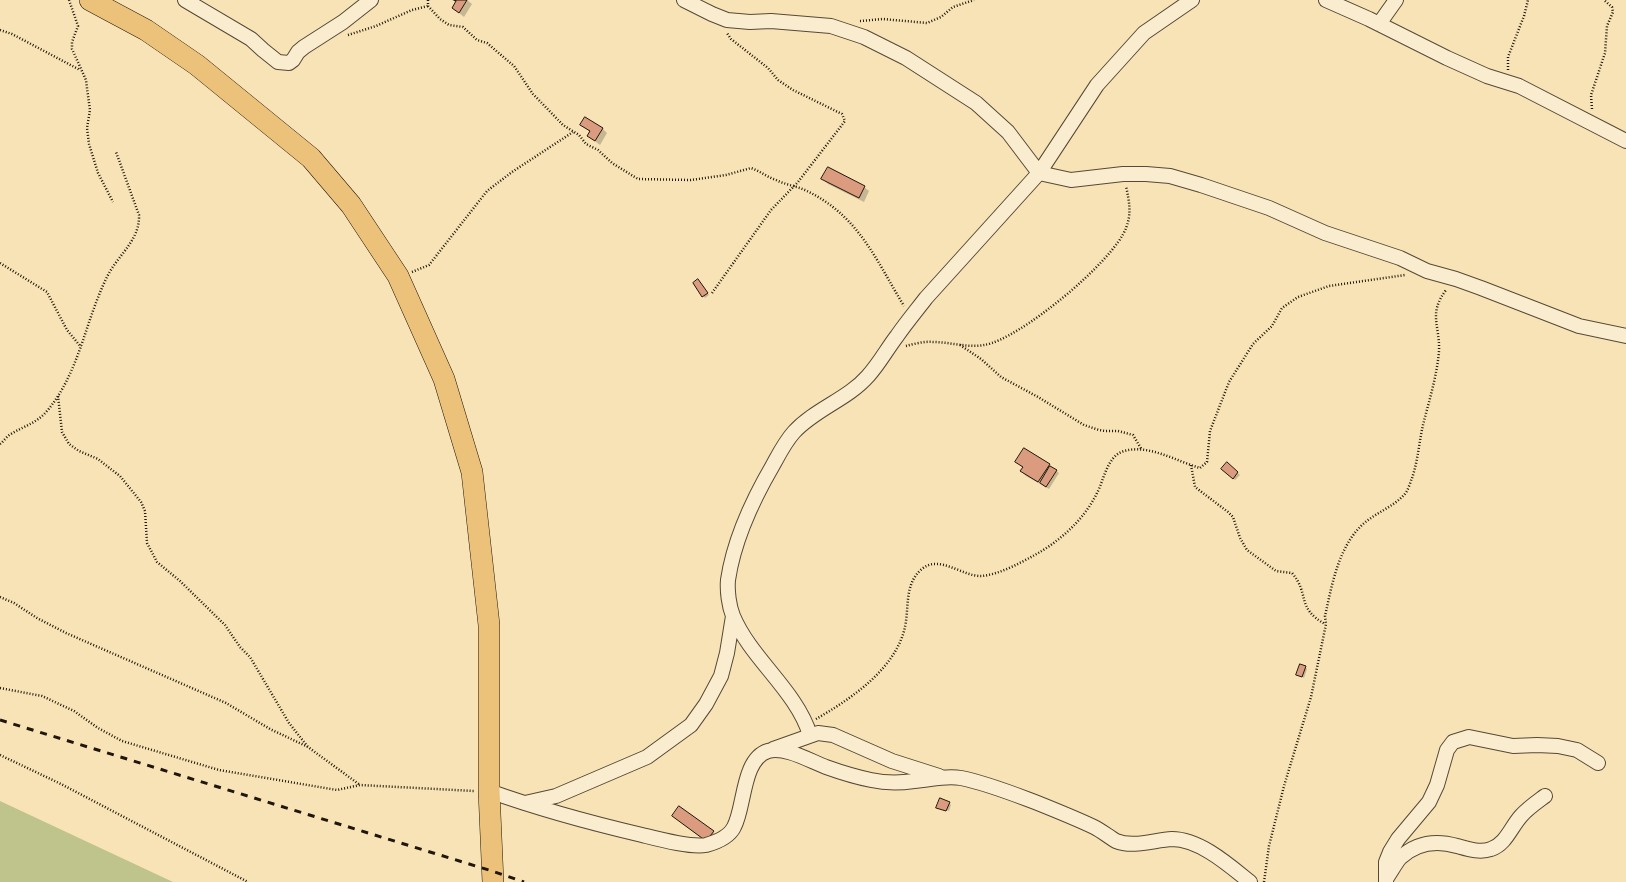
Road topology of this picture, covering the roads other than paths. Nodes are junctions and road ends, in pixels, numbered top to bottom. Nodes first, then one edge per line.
1 (185, 0) edge
2 (371, 0) edge
3 (684, 0) edge
4 (1192, 0) edge
5 (1326, 0) edge
6 (1396, 0) edge
7 (103, 2) edge
8 (1380, 24) junction
9 (1626, 140) edge
10 (1039, 173) junction
11 (1626, 336) edge
12 (733, 616) junction
13 (808, 730) junction
14 (769, 750) junction
15 (1598, 763) dead end
16 (941, 777) junction
17 (489, 791) junction
18 (1545, 796) dead end
19 (522, 803) junction
20 (1386, 880) edge
21 (493, 882) edge
22 (1250, 882) edge

1 - 2 street
3 - 10 street
4 - 10 street
5 - 8 street
6 - 8 street
7 - 17 highway
8 - 9 street
10 - 11 street
10 - 12 street
12 - 13 street
12 - 19 street
13 - 14 street
13 - 16 street
14 - 16 street
14 - 19 street
15 - 20 street
16 - 22 street
17 - 19 street
17 - 21 highway
18 - 20 street

